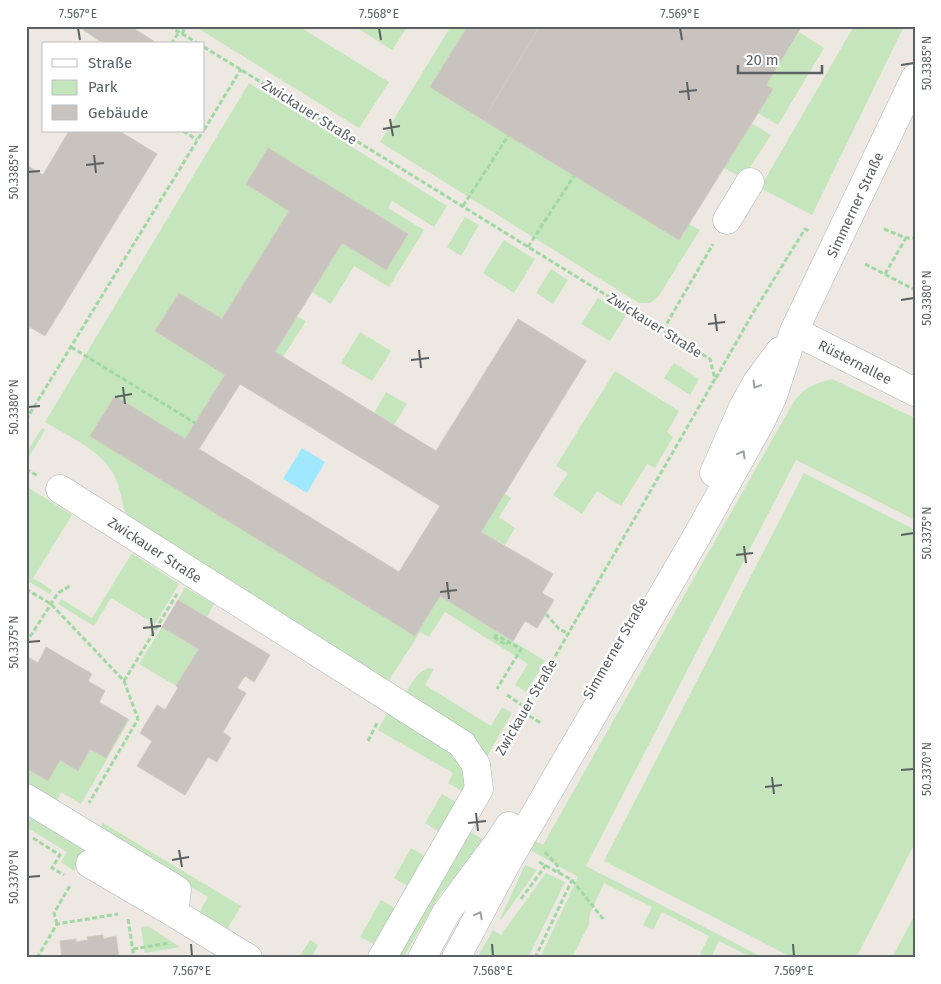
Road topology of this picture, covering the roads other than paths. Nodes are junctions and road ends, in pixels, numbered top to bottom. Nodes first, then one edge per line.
1 (915, 78) edge
2 (907, 116) edge
3 (750, 182) dead end
4 (727, 220) road end
5 (794, 331) junction
6 (915, 392) edge
7 (60, 489) dead end
8 (26, 798) edge
9 (90, 864) dead end
10 (174, 913) junction
11 (248, 958) edge
12 (382, 958) edge
13 (422, 958) edge
14 (456, 958) edge

1 - 2 street, Simmerner Straße
2 - 5 street, Simmerner Straße
3 - 4 street
5 - 6 street, Rüsternallee
5 -> 13 street, Simmerner Straße
14 -> 5 street, Simmerner Straße
7 - 12 street, Zwickauer Straße
8 - 10 street
9 - 10 street
10 - 11 street

